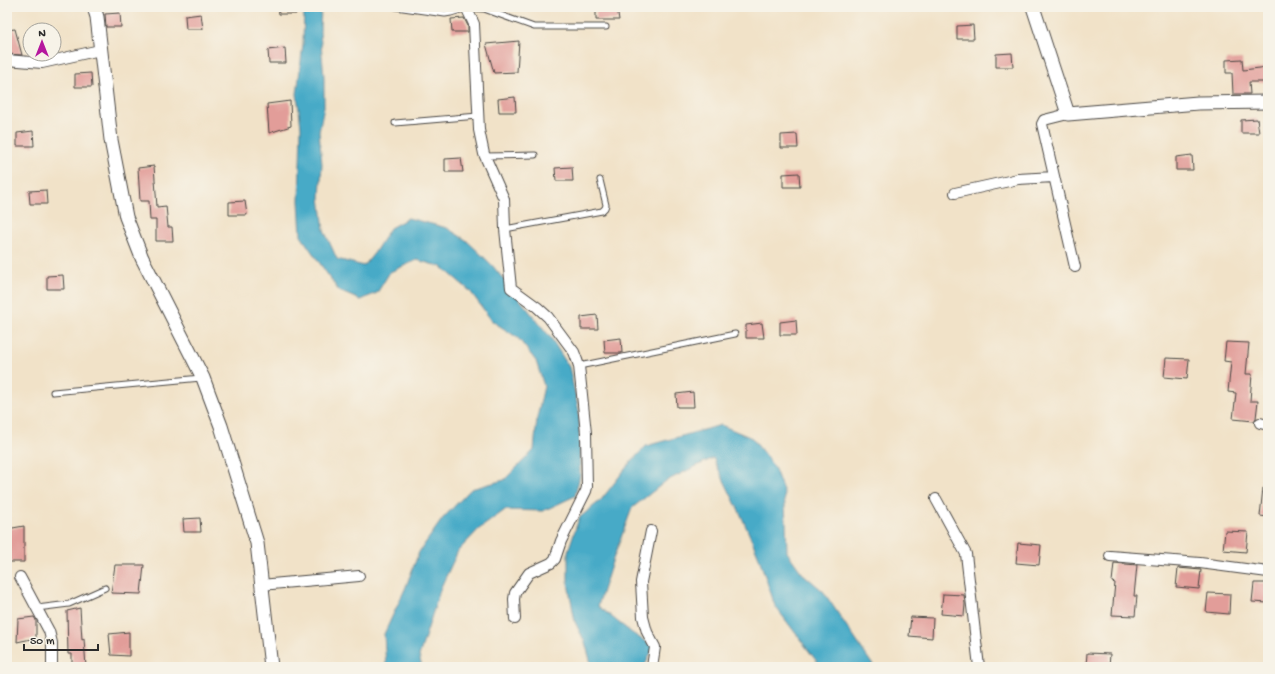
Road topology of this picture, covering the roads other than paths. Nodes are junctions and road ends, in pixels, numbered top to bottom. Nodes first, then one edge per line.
1 (94, 7) edge
2 (396, 7) edge
3 (1034, 7) edge
4 (466, 8) edge
5 (606, 27) dead end
6 (100, 50) junction
7 (7, 60) edge
8 (1268, 102) edge
9 (1068, 114) junction
10 (478, 116) junction
11 (395, 124) dead end
12 (535, 155) dead end
13 (485, 156) junction
14 (1054, 177) junction
15 (600, 180) dead end
16 (955, 193) dead end
17 (505, 228) junction
18 (1074, 267) dead end
19 (735, 334) dead end
20 (579, 366) junction
21 (203, 378) junction
22 (53, 392) dead end
23 (936, 499) dead end
24 (651, 531) dead end
25 (1110, 556) dead end
26 (1268, 572) edge
27 (359, 576) dead end
28 (20, 577) dead end
29 (261, 585) junction
30 (105, 588) dead end
31 (37, 608) junction
32 (514, 619) dead end
33 (52, 667) edge
34 (271, 667) edge
35 (652, 667) edge
36 (980, 667) edge

1 - 6 street
2 - 4 lane
3 - 9 street
4 - 5 lane
4 - 10 street
6 - 7 street
6 - 21 street
8 - 9 street
9 - 14 street
10 - 11 lane
10 - 13 street
12 - 13 lane
13 - 17 street
14 - 16 street
14 - 18 street
15 - 17 lane
17 - 20 street
19 - 20 lane
20 - 32 street
21 - 22 lane
21 - 29 street
23 - 36 street
24 - 35 street
25 - 26 street
27 - 29 street
28 - 31 street
29 - 34 street
30 - 31 lane
31 - 33 street

